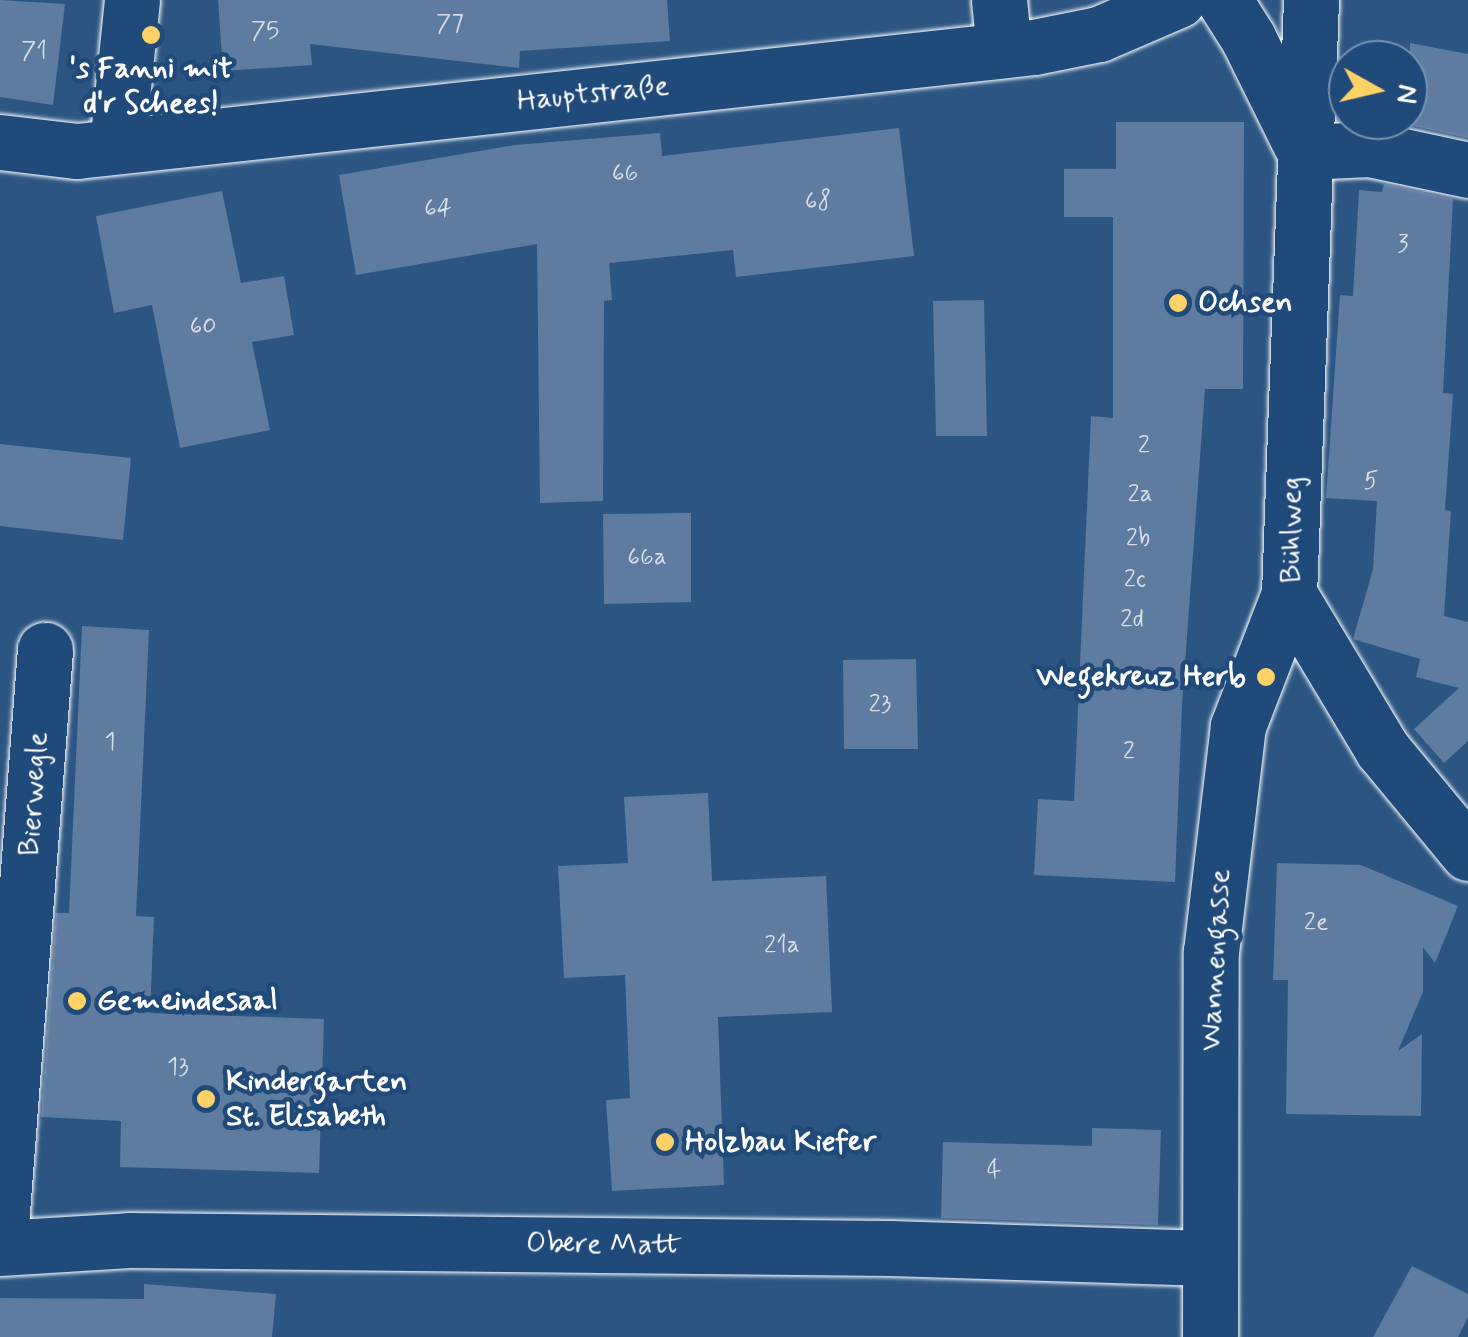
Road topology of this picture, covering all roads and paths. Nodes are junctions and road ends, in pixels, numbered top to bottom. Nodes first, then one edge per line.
1 (132, 0) edge
2 (1178, 0) edge
3 (1224, 0) edge
4 (1311, 0) edge
5 (1001, 25) edge
6 (0, 142) edge
7 (116, 145) junction
8 (1304, 152) junction
9 (1468, 170) edge
10 (1289, 594) junction
11 (45, 650) dead end
12 (1468, 853) edge
13 (0, 1237) edge
14 (0, 1248) edge
15 (1208, 1258) junction
16 (1210, 1337) edge

1 - 7 street
2 - 5 street, Hauptstraße
3 - 8 street, Bühlweg
4 - 8 street, Bühlweg
5 - 7 street, Hauptstraße
6 - 7 street, Hauptstraße
8 - 9 street
8 - 10 street, Bühlweg
10 - 12 street, Bühlweg
10 - 15 street, Wannengasse
11 - 13 street, Bierwegle
14 - 15 street, Obere Matt
15 - 16 street, Wannengasse

